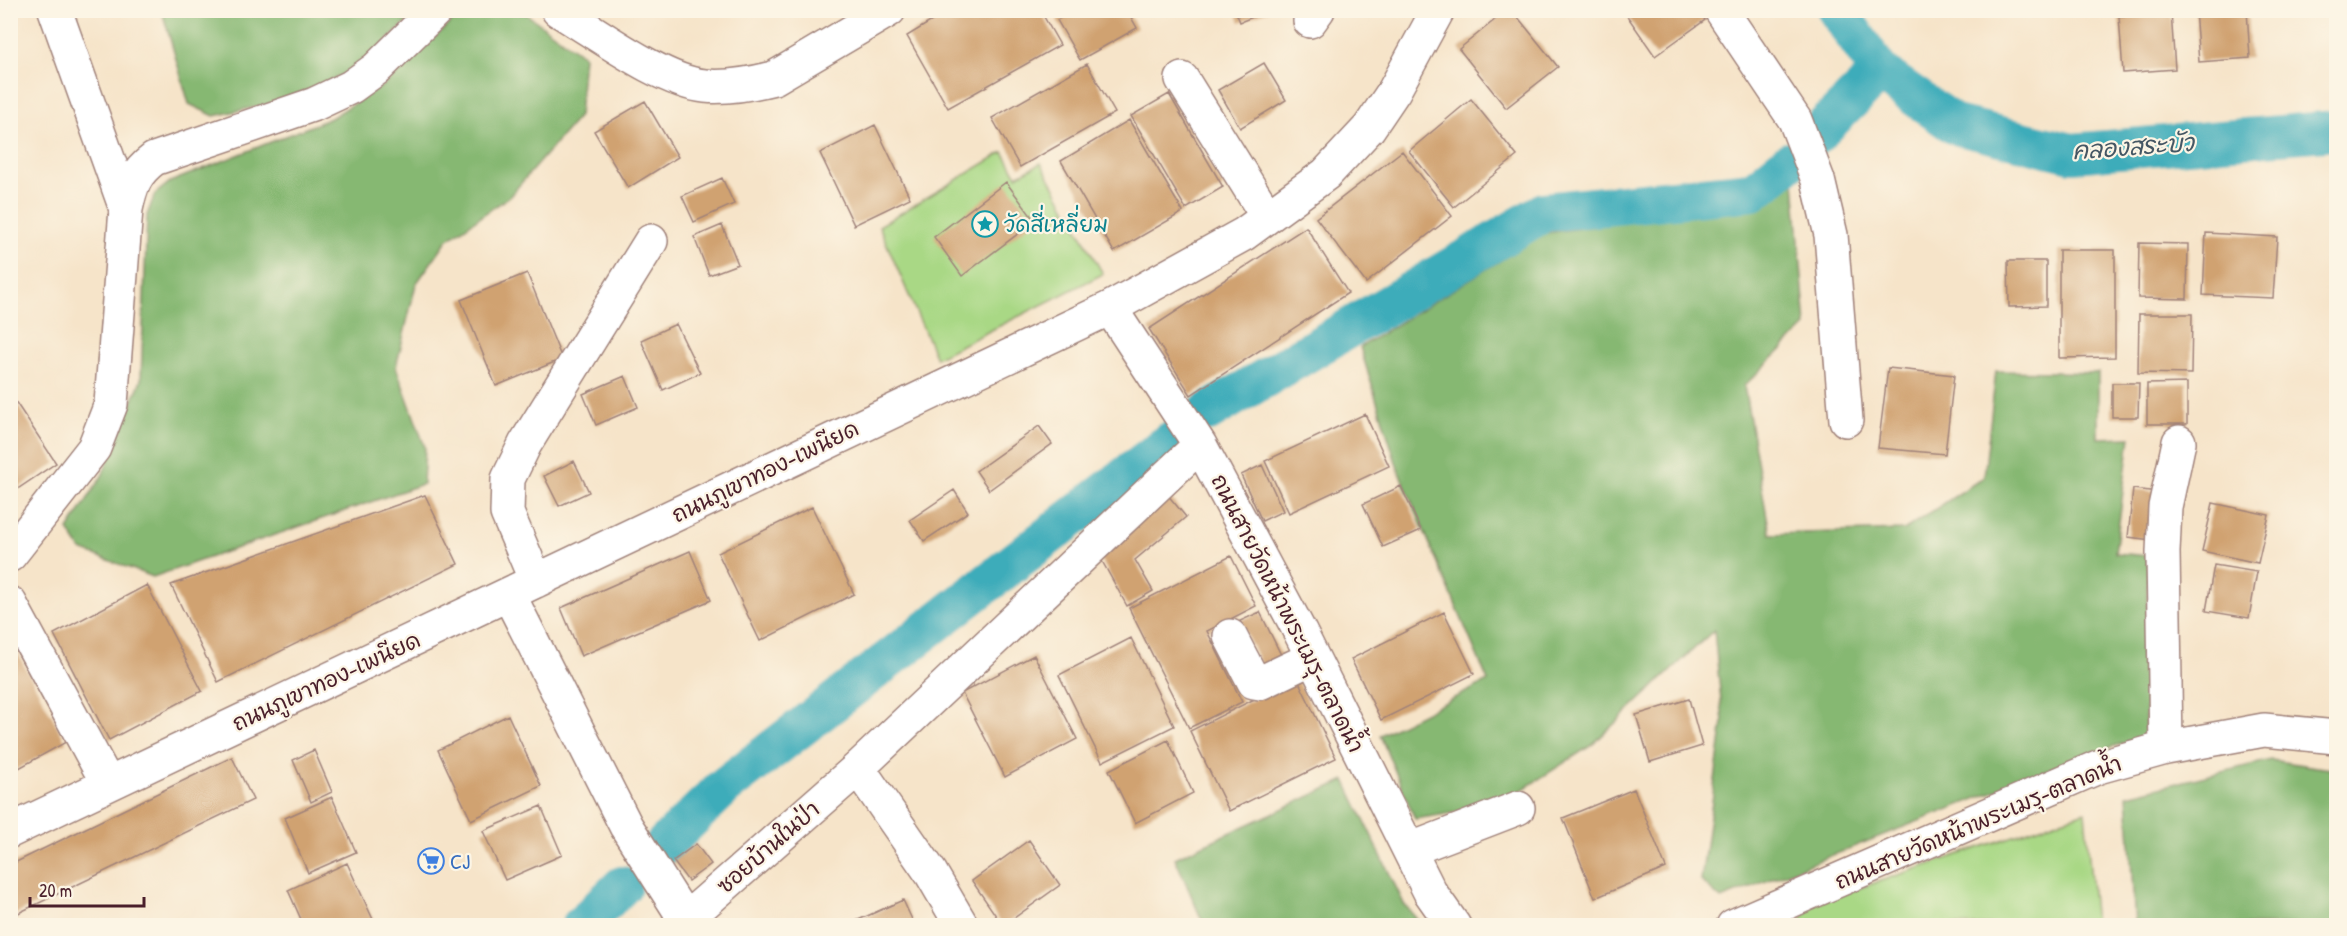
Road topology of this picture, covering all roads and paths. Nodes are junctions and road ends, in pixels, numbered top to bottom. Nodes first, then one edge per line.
1 (55, 10) edge
2 (436, 10) edge
3 (558, 10) edge
4 (889, 10) edge
5 (1438, 10) edge
6 (1721, 10) edge
7 (1182, 79) dead end
8 (126, 209) junction
9 (1267, 216) junction
10 (651, 242) dead end
11 (1110, 308) junction
12 (1846, 420) dead end
13 (2180, 442) dead end
14 (1200, 445) junction
15 (10, 555) edge
16 (523, 588) junction
17 (10, 603) edge
18 (1230, 636) dead end
19 (1312, 658) junction
20 (2337, 737) edge
21 (2166, 748) junction
22 (858, 768) junction
23 (108, 784) junction
24 (1518, 808) dead end
25 (10, 831) edge
26 (1409, 850) junction
27 (1765, 919) edge
28 (682, 922) edge
29 (962, 926) edge
30 (1454, 926) edge
31 (1733, 926) edge

1 - 8 street
2 - 8 street
3 - 4 street
5 - 9 street, ถนนภูเขาทอง-เพนียด
6 - 12 street
7 - 9 street
8 - 15 street
9 - 11 street, ถนนภูเขาทอง-เพนียด
10 - 16 street
11 - 14 street, ถนนสายวัดหน้าพระเมรุ-ตลาดน้ำ
11 - 16 street, ถนนภูเขาทอง-เพนียด
13 - 21 street
14 - 19 street, ถนนสายวัดหน้าพระเมรุ-ตลาดน้ำ
14 - 22 street, ซอยบ้านในป่า
16 - 23 street, ถนนภูเขาทอง-เพนียด
16 - 28 street
17 - 23 street
18 - 19 street
19 - 26 street, ถนนสายวัดหน้าพระเมรุ-ตลาดน้ำ
20 - 21 street, ถนนสายวัดหน้าพระเมรุ-ตลาดน้ำ
21 - 27 street, ถนนสายวัดหน้าพระเมรุ-ตลาดน้ำ
22 - 28 street, ซอยบ้านในป่า
22 - 29 street
23 - 25 street, ถนนภูเขาทอง-เพนียด
24 - 26 street
26 - 30 street, ถนนสายวัดหน้าพระเมรุ-ตลาดน้ำ
27 - 31 street, ถนนสายวัดหน้าพระเมรุ-ตลาดน้ำ

